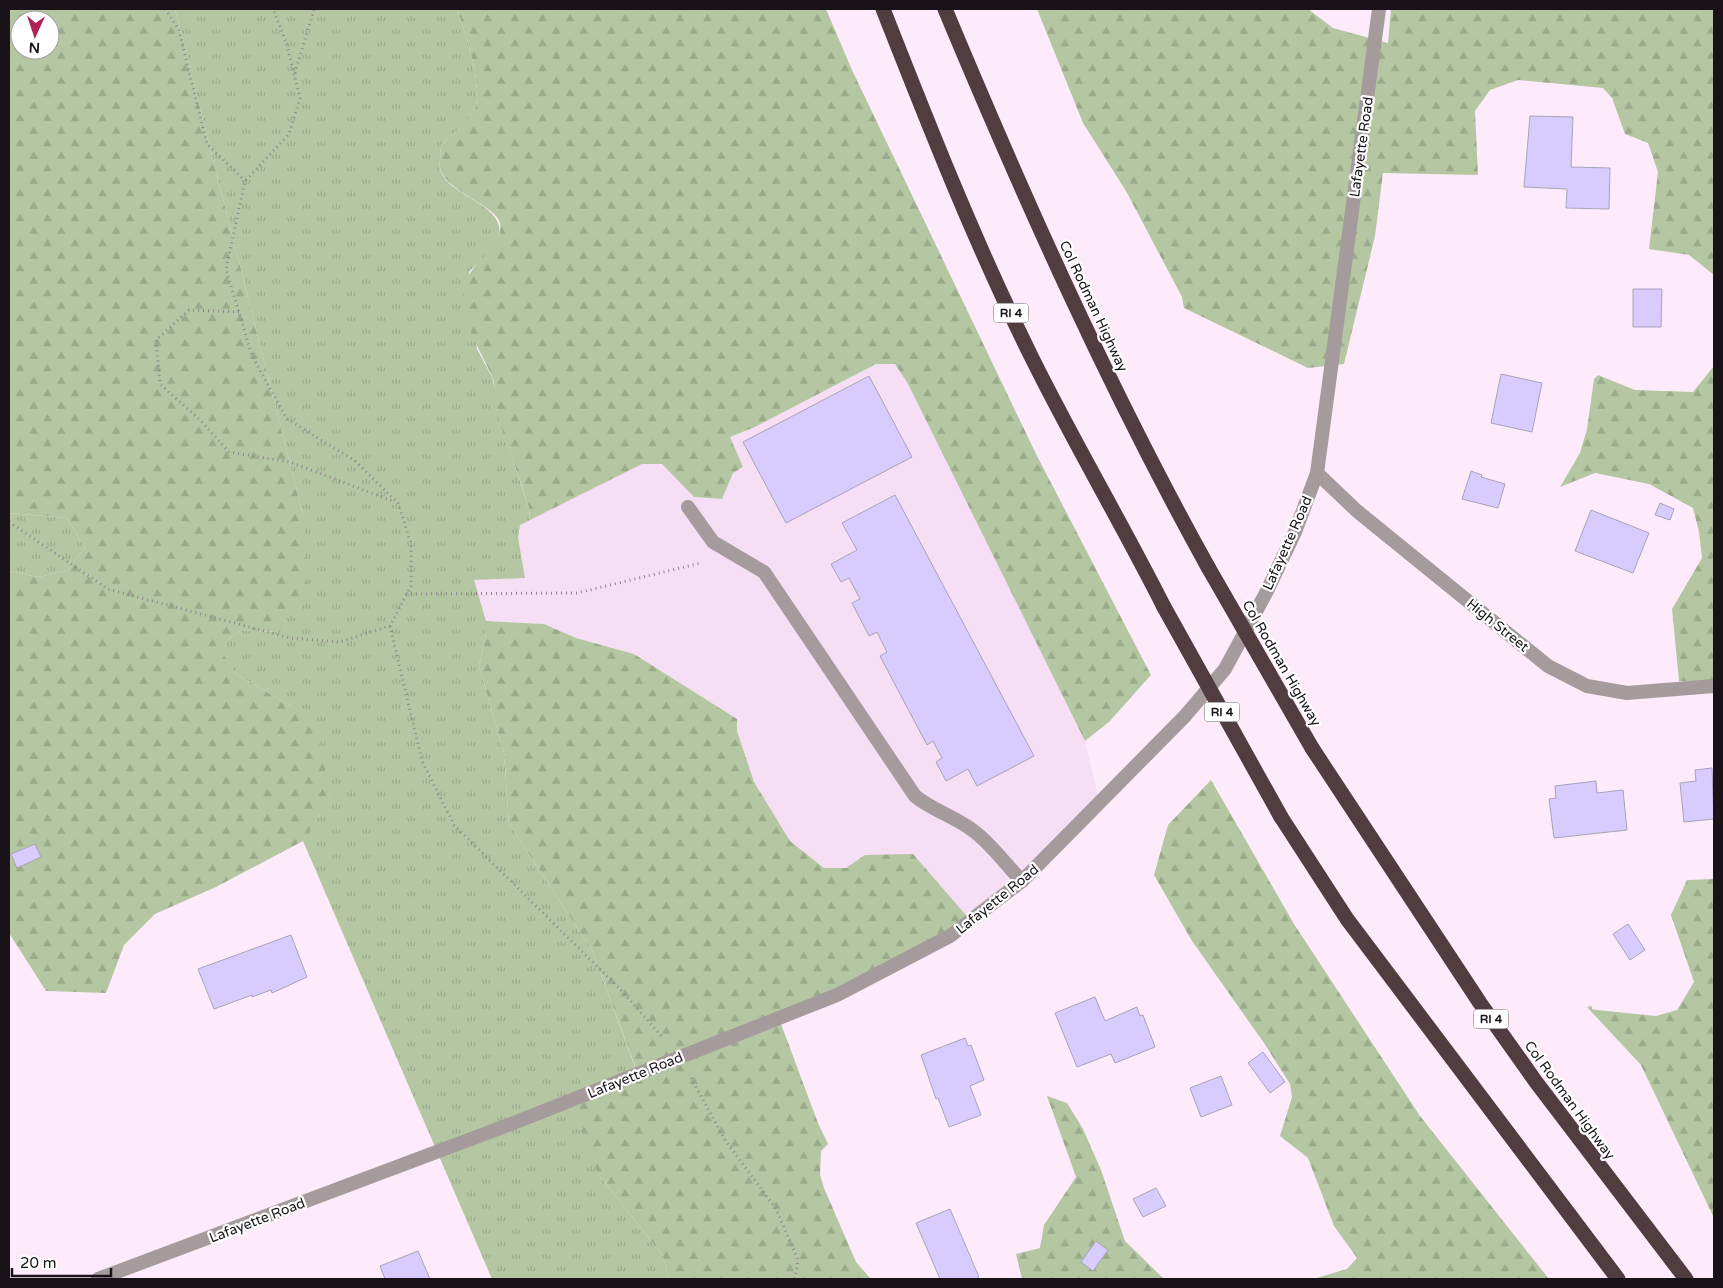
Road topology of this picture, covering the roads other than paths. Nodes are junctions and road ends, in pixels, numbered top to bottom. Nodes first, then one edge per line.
1 (882, 9) edge
2 (944, 9) edge
3 (1379, 9) edge
4 (1317, 473) junction
5 (688, 507) dead end
6 (1714, 686) edge
7 (1022, 882) junction
8 (98, 1279) edge
9 (1618, 1279) edge
10 (1686, 1279) edge

1 - 9 highway, RI 4, bridge
2 - 10 highway, Col Rodman Highway / RI 4, bridge
3 - 4 street, Lafayette Road
4 - 6 street, High Street
4 - 7 street, Lafayette Road
5 - 7 street
7 - 8 street, Lafayette Road

